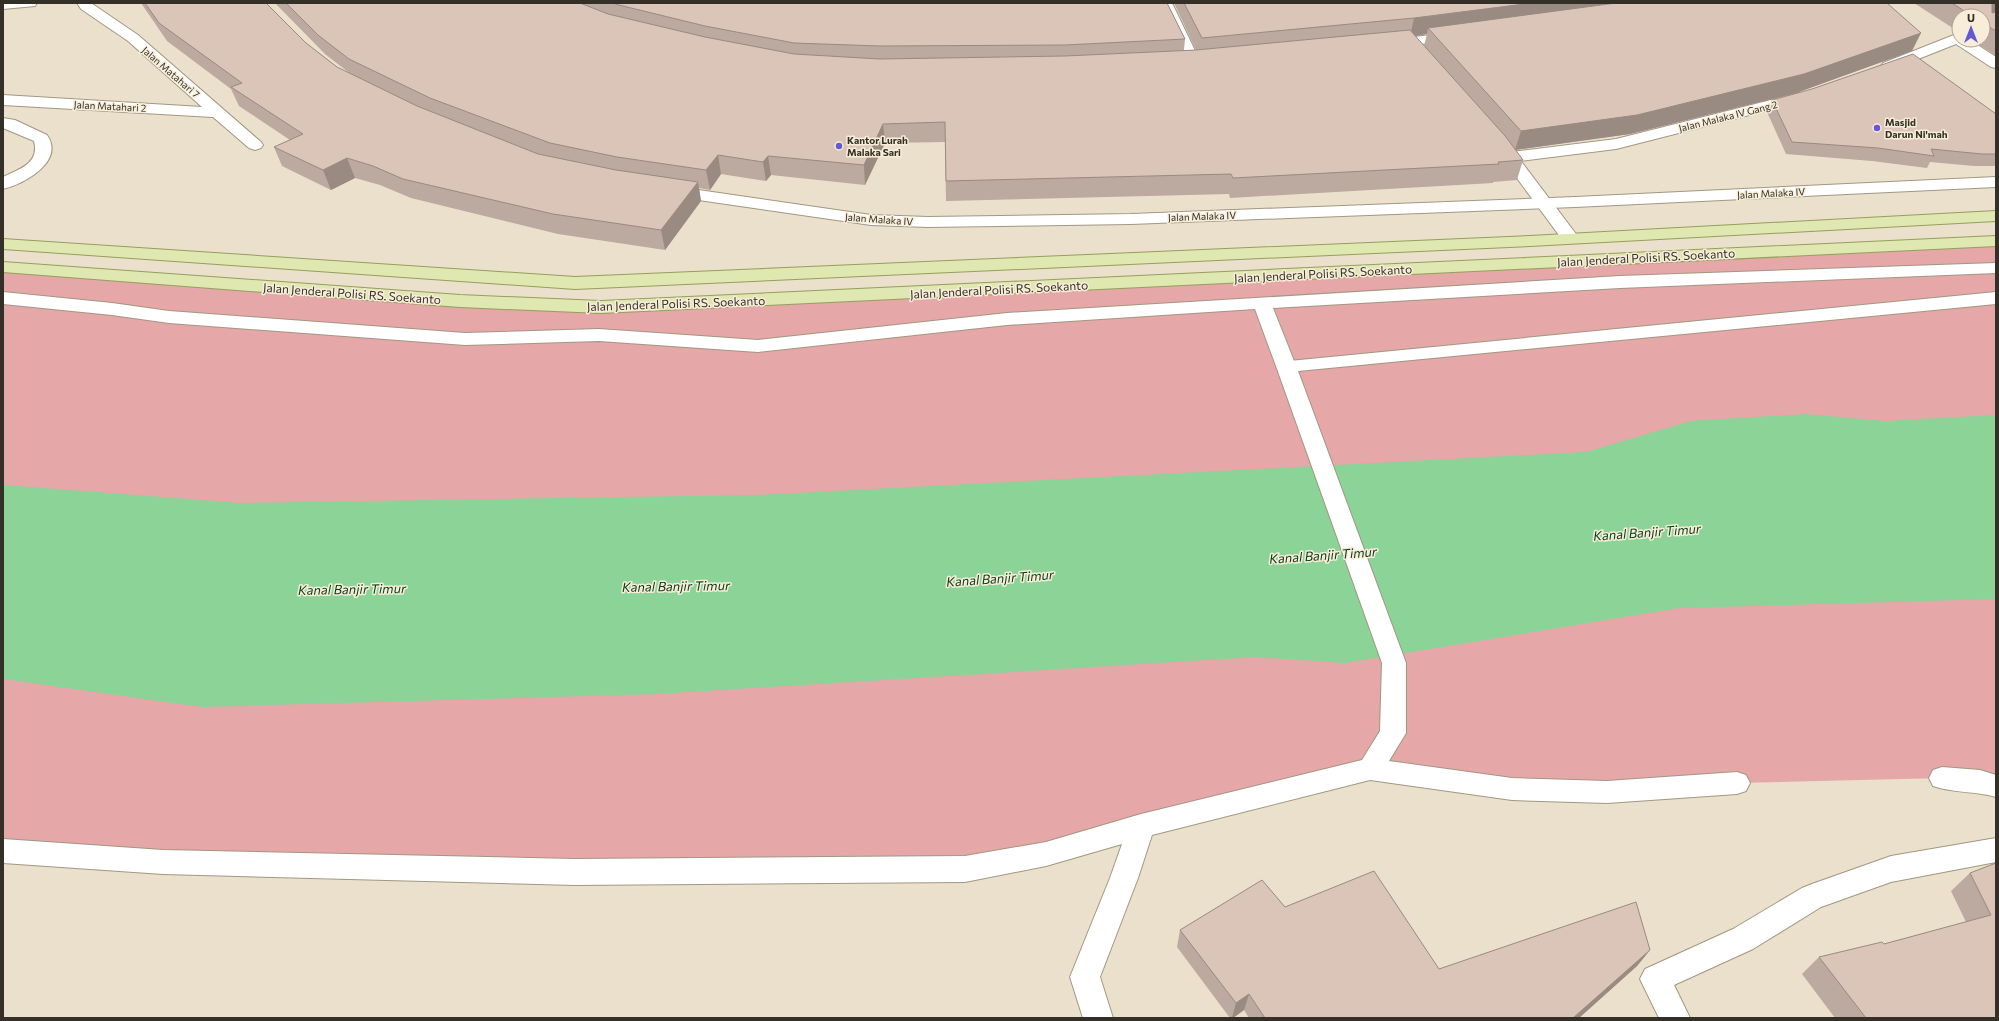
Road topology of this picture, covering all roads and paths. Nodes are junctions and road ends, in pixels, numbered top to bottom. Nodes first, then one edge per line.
1 (30, 3) edge
2 (84, 3) edge
3 (1165, 3) edge
4 (3, 5) edge
5 (1472, 34) edge
6 (1951, 43) edge
7 (1379, 45) edge
8 (1972, 48) edge
9 (1209, 62) edge
10 (1194, 63) junction
11 (1179, 64) edge
12 (1996, 64) edge
13 (1873, 72) edge
14 (1815, 92) edge
15 (3, 100) edge
16 (216, 112) junction
17 (3, 123) edge
18 (1491, 134) edge
19 (255, 145) dead end
20 (1511, 157) junction
21 (1996, 182) edge
22 (3, 184) edge
23 (652, 188) edge
24 (1545, 203) junction
25 (1996, 216) edge
26 (1570, 238) junction
27 (1996, 240) edge
28 (3, 244) edge
29 (3, 267) edge
30 (1996, 268) edge
31 (3, 298) edge
32 (1996, 298) edge
33 (1262, 303) junction
34 (1286, 366) junction
35 (1370, 769) junction
36 (1942, 778) dead end
37 (1737, 783) dead end
38 (1996, 786) edge
39 (1141, 826) junction
40 (1996, 850) edge
41 (3, 851) edge
42 (1098, 1018) edge
43 (1675, 1018) edge

1 - 4 street
2 - 16 street, Jalan Matahari 7
3 - 10 street
5 - 7 street
6 - 13 street
8 - 12 street
9 - 10 street
10 - 11 street
14 - 20 street, Jalan Malaka IV Gang 2
15 - 16 street, Jalan Matahari 2
16 - 19 street, Jalan Matahari 7
17 - 22 street
18 - 20 street
20 - 24 street
21 - 24 street, Jalan Malaka IV
23 - 24 street, Jalan Malaka IV
24 - 26 street
25 - 26 main road, Jalan Jenderal Polisi RS. Soekanto
26 - 28 main road, Jalan Jenderal Polisi RS. Soekanto
27 - 29 main road, Jalan Jenderal Polisi RS. Soekanto
30 - 33 street
31 - 33 street
32 - 34 street
33 - 34 street
34 - 35 street
35 - 37 street
35 - 39 street
36 - 38 street
39 - 41 street
39 - 42 street
40 - 43 street

